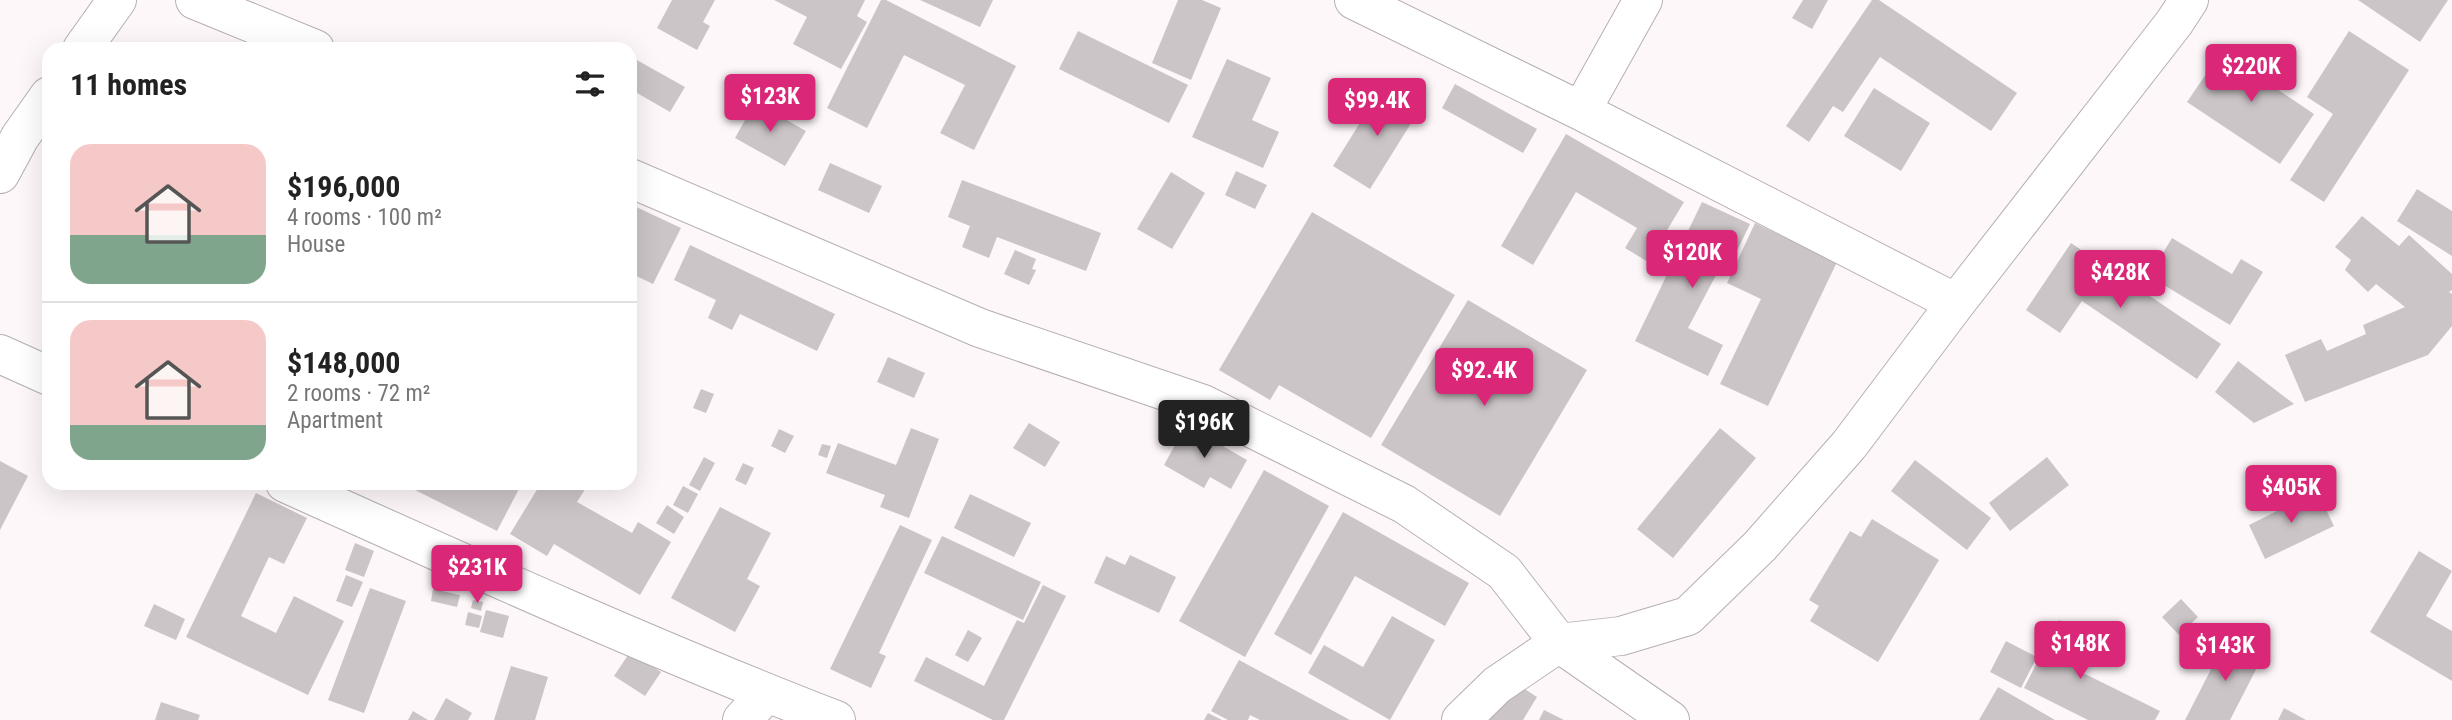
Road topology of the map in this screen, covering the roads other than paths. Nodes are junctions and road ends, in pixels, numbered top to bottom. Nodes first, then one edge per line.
1 (117, 0) edge
2 (195, 0) edge
3 (1354, 0) edge
4 (1643, 0) edge
5 (2189, 0) edge
6 (87, 42) edge
7 (297, 42) edge
8 (42, 106) edge
9 (1581, 111) junction
10 (0, 174) edge
11 (637, 181) edge
12 (1956, 303) junction
13 (0, 354) edge
14 (42, 373) edge
15 (300, 490) edge
16 (1559, 643) junction
17 (754, 707) edge
18 (836, 720) edge
19 (1461, 720) edge
20 (1670, 720) edge

1 - 6 street
2 - 7 street
3 - 9 street
4 - 9 street
5 - 12 street
8 - 10 street
9 - 12 street
11 - 16 street
12 - 16 street
13 - 14 street
15 - 17 street
16 - 19 street
16 - 20 street
17 - 18 street

